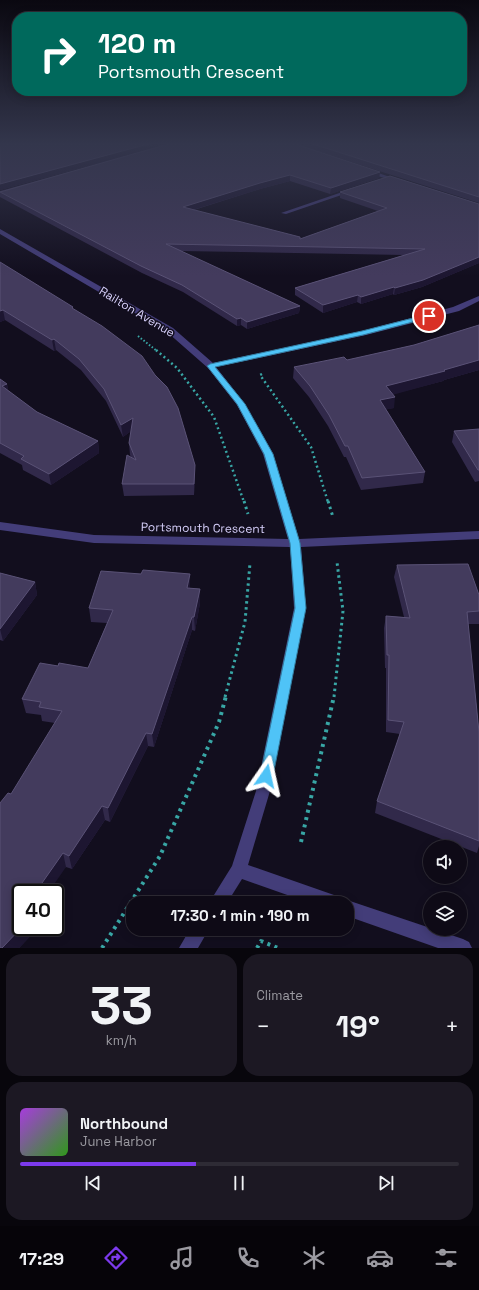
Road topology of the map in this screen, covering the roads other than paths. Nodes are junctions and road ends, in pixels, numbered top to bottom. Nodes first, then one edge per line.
1 (360, 187) edge
2 (284, 213) dead end
3 (0, 231) edge
4 (479, 298) edge
5 (210, 366) junction
6 (0, 526) edge
7 (479, 535) edge
8 (295, 543) junction
9 (239, 870) junction
10 (222, 896) edge
11 (314, 896) edge
12 (354, 910) edge
13 (196, 936) edge
14 (188, 948) edge
15 (463, 948) edge

1 - 2 street
3 - 5 street, Railton Avenue
4 - 5 street
5 - 8 street, Railton Avenue
6 - 8 street, Portsmouth Crescent
7 - 8 street, Portsmouth Crescent
8 - 9 street, Railton Avenue
9 - 10 street, Railton Avenue
9 - 11 street
12 - 15 street
13 - 14 street

